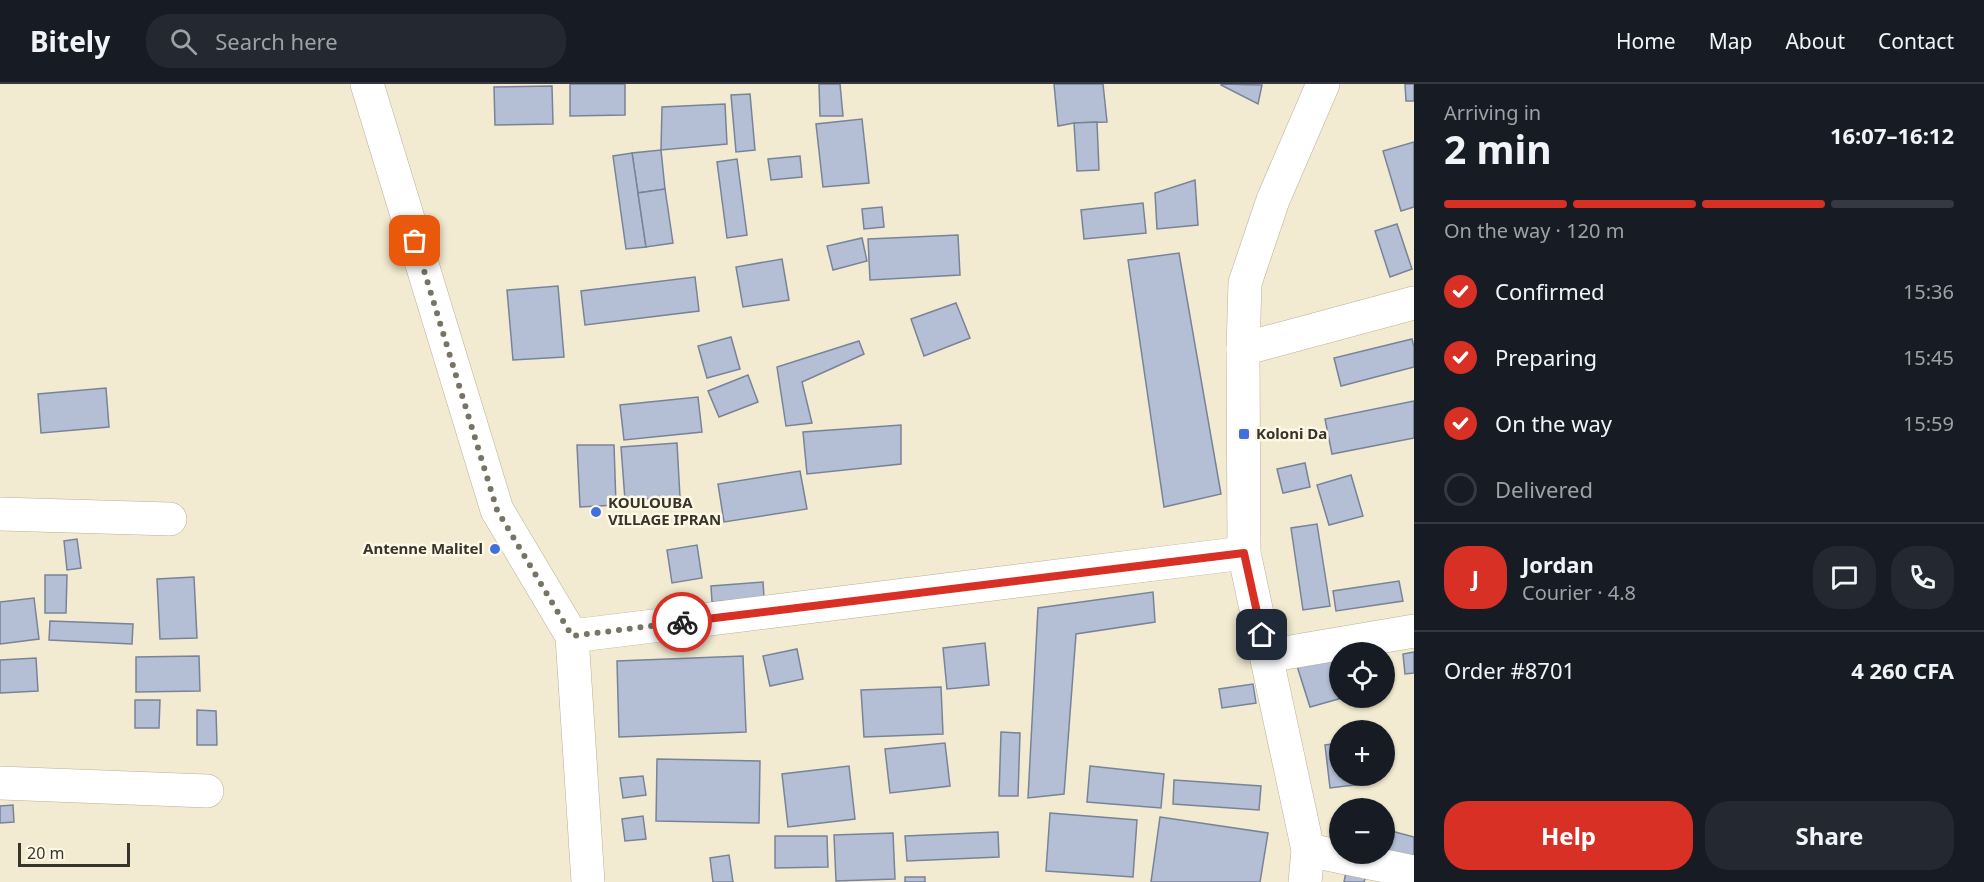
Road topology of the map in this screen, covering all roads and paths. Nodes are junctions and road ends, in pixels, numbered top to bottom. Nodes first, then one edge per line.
1 (367, 84) edge
2 (1323, 84) edge
3 (1414, 303) edge
4 (1243, 350) junction
5 (0, 514) edge
6 (170, 519) dead end
7 (1244, 553) junction
8 (1414, 631) edge
9 (572, 636) junction
10 (1267, 656) junction
11 (0, 783) edge
12 (207, 791) dead end
13 (1308, 850) junction
14 (1414, 872) edge
15 (588, 882) edge
16 (1305, 882) edge

1 - 9 street
2 - 4 street
3 - 4 street
4 - 7 street
5 - 6 street
7 - 9 street
7 - 10 street
8 - 10 street
9 - 15 street
10 - 13 street
11 - 12 street
13 - 14 street
13 - 16 street

